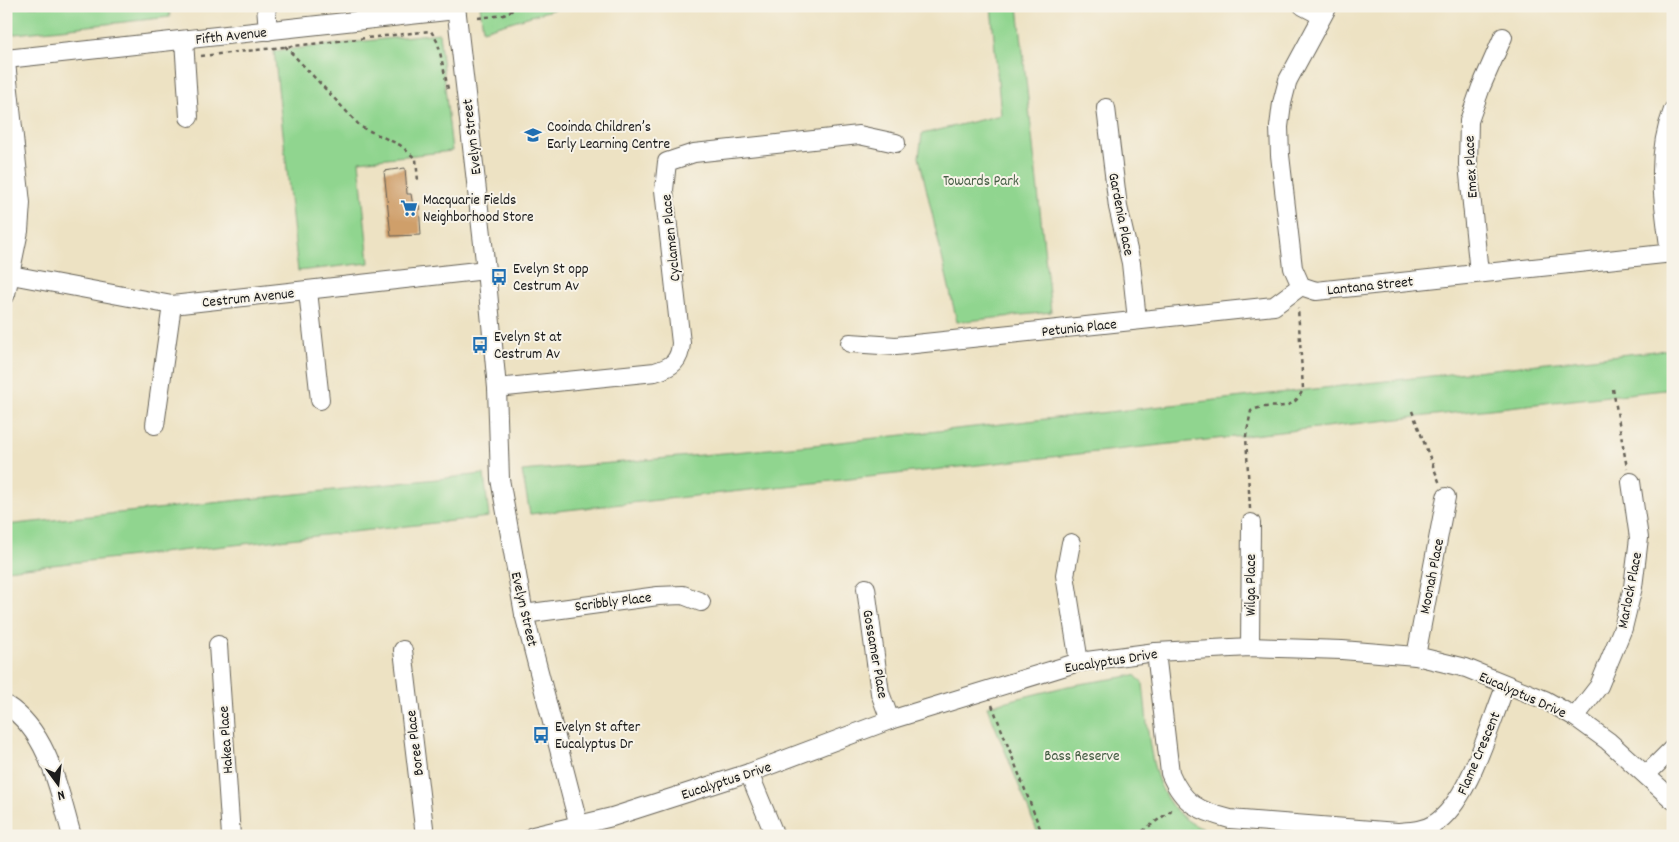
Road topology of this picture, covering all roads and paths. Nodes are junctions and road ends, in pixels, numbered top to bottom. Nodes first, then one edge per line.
1 (266, 6) edge
2 (520, 6) edge
3 (1303, 6) edge
4 (456, 8) edge
5 (1325, 11) edge
6 (478, 18) dead end
7 (268, 31) junction
8 (1503, 37) dead end
9 (285, 46) junction
10 (184, 49) junction
11 (6, 60) edge
12 (449, 95) dead end
13 (1106, 108) dead end
14 (1673, 110) edge
15 (189, 118) dead end
16 (896, 143) dead end
17 (418, 181) dead end
18 (13, 230) edge
19 (1671, 254) edge
20 (486, 270) junction
21 (1478, 274) junction
22 (11, 275) junction
23 (1298, 289) junction
24 (308, 291) junction
25 (6, 294) edge
26 (172, 305) junction
27 (1137, 320) junction
28 (850, 343) dead end
29 (497, 388) junction
30 (1613, 389) dead end
31 (320, 400) dead end
32 (1412, 411) dead end
33 (155, 425) dead end
34 (1631, 482) joint
35 (1446, 497) joint
36 (1250, 523) joint
37 (1071, 543) dead end
38 (866, 588) dead end
39 (701, 602) dead end
40 (529, 612) junction
41 (218, 645) dead end
42 (1250, 647) junction
43 (403, 650) dead end
44 (1156, 652) junction
45 (1416, 656) junction
46 (1078, 662) junction
47 (1506, 685) junction
48 (991, 702) dead end
49 (6, 705) edge
50 (1575, 718) junction
51 (890, 720) junction
52 (1673, 748) edge
53 (750, 773) junction
54 (1646, 775) junction
55 (1673, 800) edge
56 (1177, 807) dead end
57 (584, 824) junction
58 (72, 836) edge
59 (231, 836) edge
60 (425, 836) edge
61 (533, 836) edge
62 (775, 836) edge
63 (1043, 836) edge
64 (1136, 836) edge

1 - 7 street
2 - 6 path
3 - 5 street
4 - 7 street, Fifth Avenue
4 - 20 street, Evelyn Street
5 - 23 street
7 - 10 street, Fifth Avenue
8 - 21 street, Emex Place
9 - 10 path
9 - 12 path
9 - 17 path
10 - 11 street, Fifth Avenue
10 - 15 street
11 - 18 street
13 - 27 street, Gardenia Place
14 - 19 street
16 - 29 street, Cyclamen Place
18 - 22 street
19 - 21 street, Lantana Street
20 - 24 street, Cestrum Avenue
20 - 29 street, Evelyn Street
21 - 23 street, Lantana Street
22 - 25 street
22 - 26 street, Cestrum Avenue
23 - 27 street, Petunia Place
23 - 36 path
24 - 26 street, Cestrum Avenue
24 - 31 street
26 - 33 street
27 - 28 street, Petunia Place
29 - 40 street, Evelyn Street
30 - 34 path
32 - 35 path
34 - 50 street, Marlock Place
35 - 45 street, Moonah Place
36 - 42 street, Wilga Place
37 - 46 street
38 - 51 street, Gossamer Place
39 - 40 street, Scribbly Place
40 - 57 street, Evelyn Street
41 - 59 street, Hakea Place
42 - 44 street, Eucalyptus Drive
42 - 45 street, Eucalyptus Drive
43 - 60 street, Boree Place
44 - 46 street, Eucalyptus Drive
44 - 47 street, Flame Crescent
45 - 47 street, Eucalyptus Drive
46 - 51 street, Eucalyptus Drive
47 - 50 street, Eucalyptus Drive
48 - 63 path
49 - 58 street
50 - 54 street, Eucalyptus Drive
51 - 53 street, Eucalyptus Drive
52 - 54 street
53 - 57 street, Eucalyptus Drive
53 - 62 street
54 - 55 street, Eucalyptus Drive
56 - 64 path
57 - 61 street, Eucalyptus Drive

